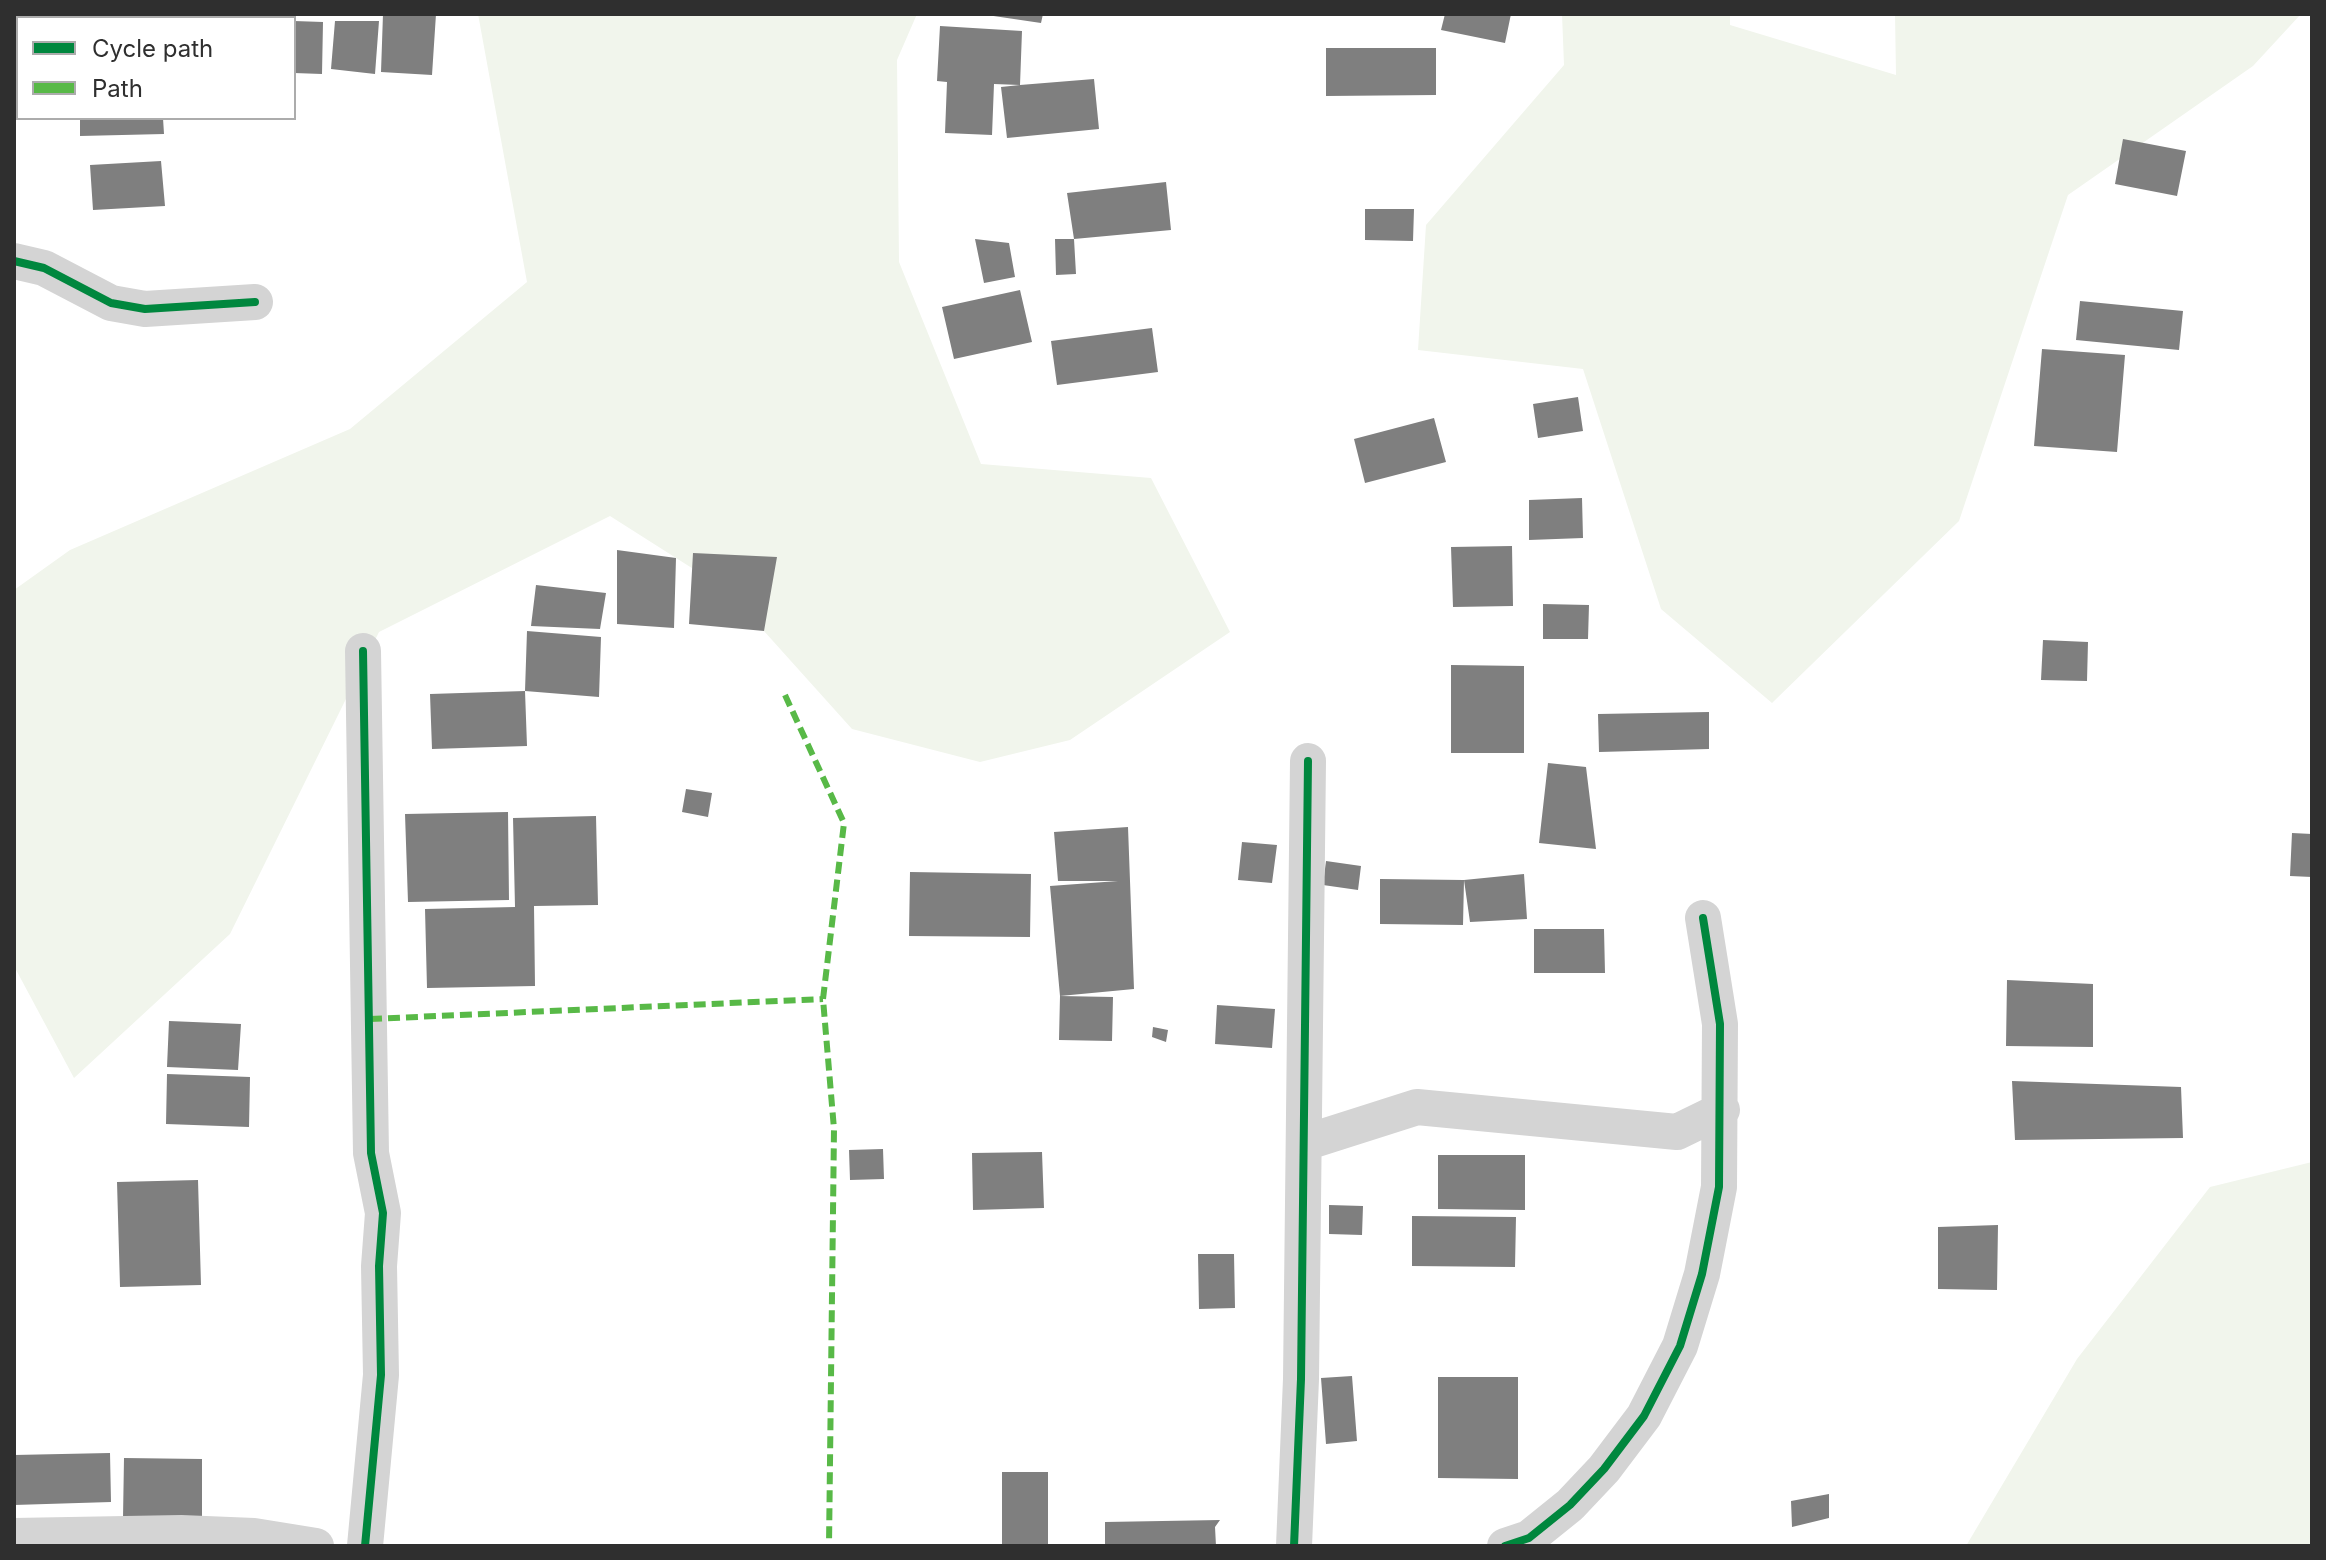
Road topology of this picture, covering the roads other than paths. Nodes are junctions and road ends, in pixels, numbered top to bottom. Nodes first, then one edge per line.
1 (14, 261) edge
2 (255, 302) dead end
3 (363, 651) dead end
4 (1308, 761) dead end
5 (1703, 918) dead end
6 (1722, 1110) junction
7 (1304, 1143) junction
8 (14, 1536) edge
9 (316, 1546) edge
10 (365, 1546) edge
11 (1294, 1546) edge
12 (1505, 1546) edge

1 - 2 street
3 - 10 street
4 - 7 street
5 - 6 street
6 - 7 street
6 - 12 street
7 - 11 street
8 - 9 street

